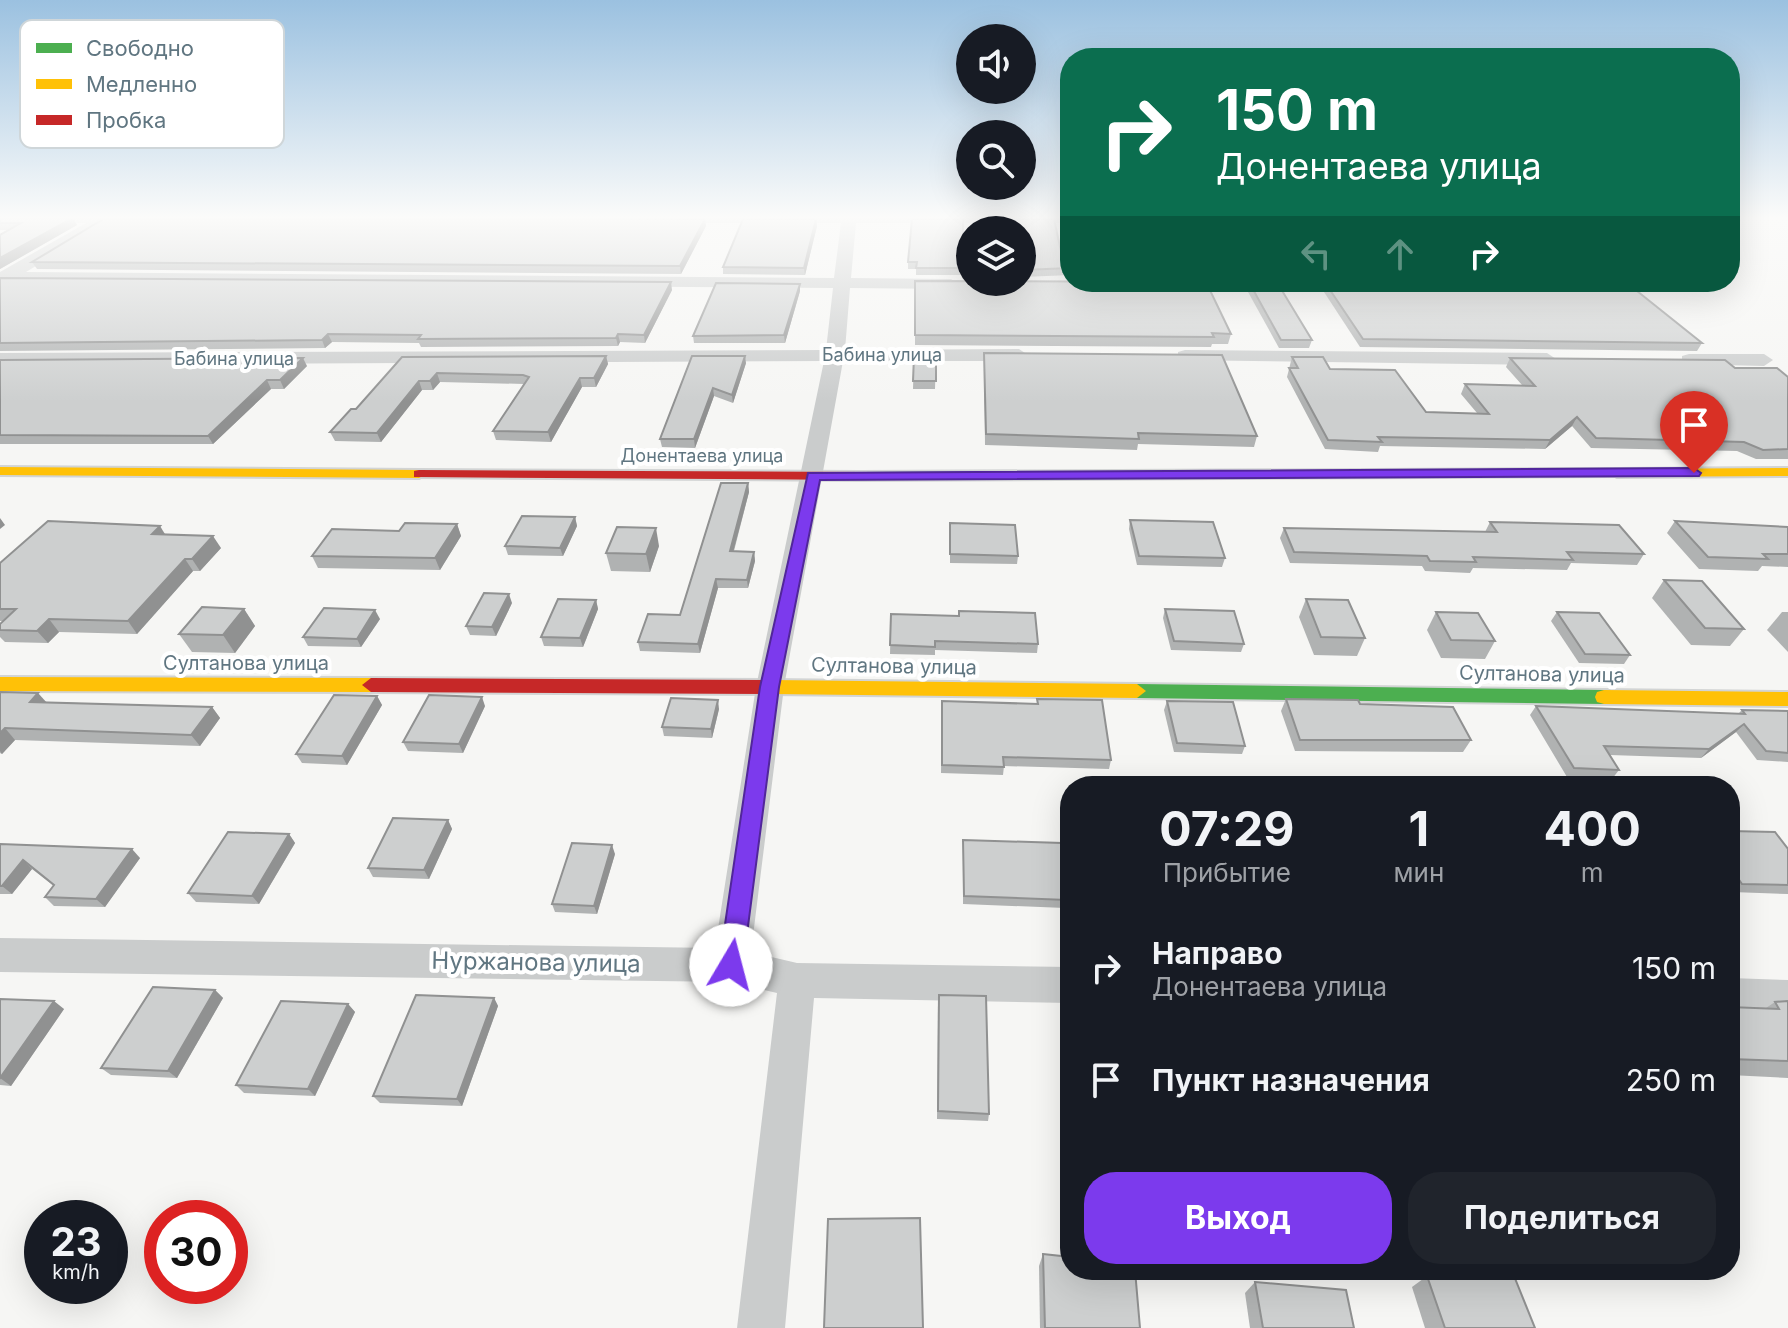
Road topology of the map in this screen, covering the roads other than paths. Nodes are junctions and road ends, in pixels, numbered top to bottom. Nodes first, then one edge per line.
1 (841, 278) edge
2 (2, 279) edge
3 (840, 283) junction
4 (956, 284) edge
5 (835, 354) junction
6 (1040, 355) edge
7 (1166, 356) edge
8 (0, 359) edge
9 (1559, 359) edge
10 (1670, 359) edge
11 (1764, 360) dead end
12 (0, 471) edge
13 (1788, 472) edge
14 (814, 476) junction
15 (0, 684) edge
16 (770, 687) junction
17 (1788, 699) edge
18 (0, 955) edge
19 (731, 965) junction
20 (797, 980) junction
21 (1060, 985) edge
22 (1740, 996) edge
23 (1788, 998) edge
24 (761, 1328) edge

1 - 3 street
2 - 3 street
3 - 4 street
3 - 5 street
5 - 6 street, Бабина улица
5 - 8 street, Бабина улица
5 - 14 street
7 - 9 street
10 - 11 street
12 - 14 street, Донентаева улица
13 - 14 street, Донентаева улица
14 - 16 street
15 - 16 street, Султанова улица
16 - 17 street, Султанова улица
16 - 19 street
18 - 19 street, Нуржанова улица
19 - 20 street, Нуржанова улица
20 - 21 street, Нуржанова улица
20 - 24 street
22 - 23 street

